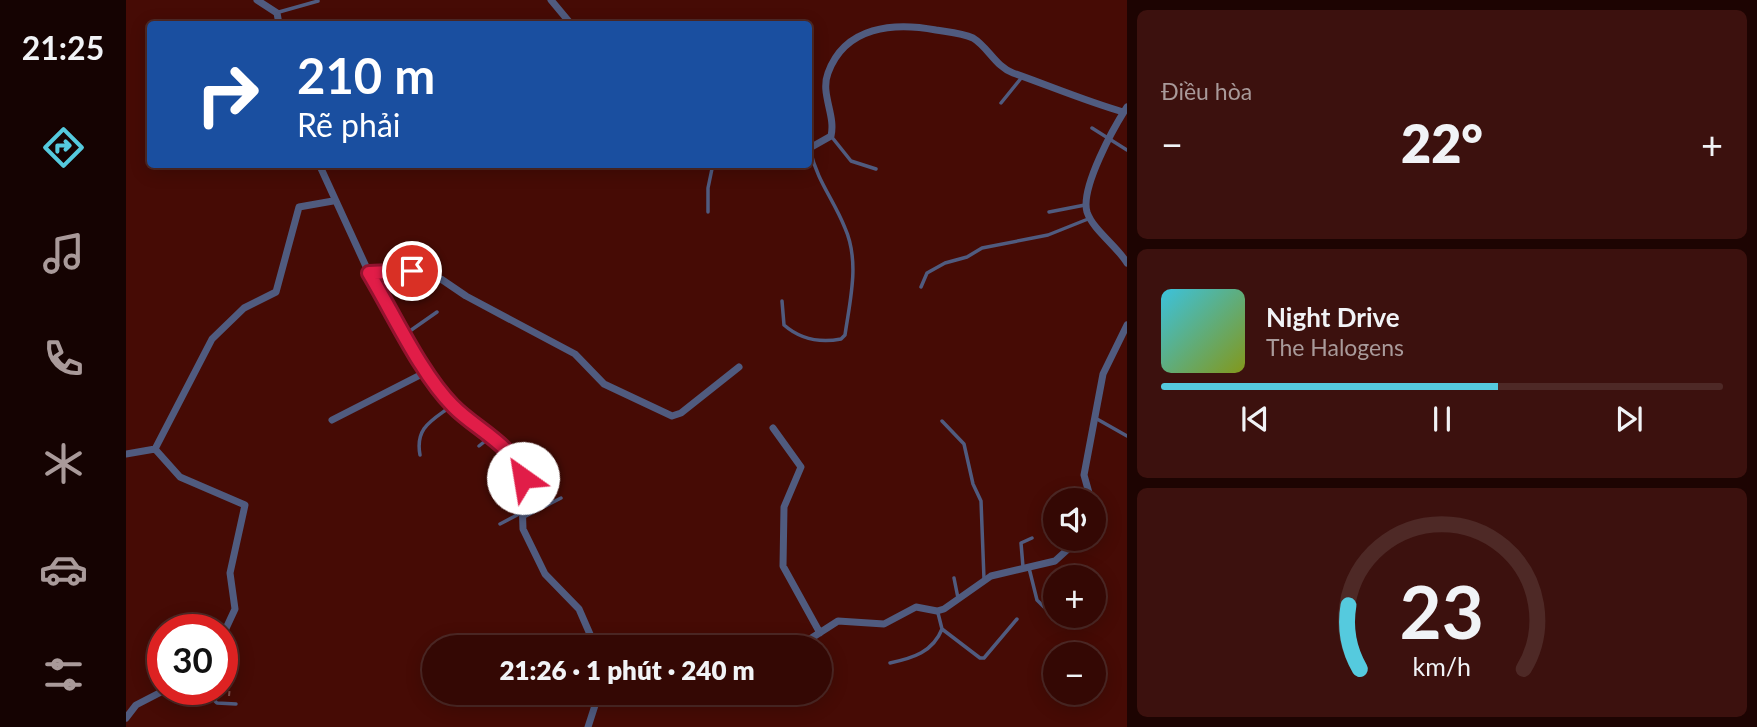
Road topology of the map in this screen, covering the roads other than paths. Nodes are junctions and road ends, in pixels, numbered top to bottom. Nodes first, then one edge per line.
1 (257, 0) edge
2 (551, 0) edge
3 (318, 1) edge
4 (277, 13) junction
5 (278, 21) edge
6 (568, 21) edge
7 (1024, 75) junction
8 (1001, 103) dead end
9 (1125, 110) edge
10 (1092, 128) dead end
11 (831, 136) junction
12 (1111, 138) junction
13 (812, 146) edge
14 (1127, 150) edge
15 (812, 160) edge
16 (321, 168) edge
17 (712, 168) edge
18 (876, 169) dead end
19 (333, 201) junction
20 (1086, 205) junction
21 (708, 212) dead end
22 (1049, 212) dead end
23 (1090, 218) junction
24 (1127, 263) edge
25 (369, 273) junction
26 (921, 287) dead end
27 (782, 300) dead end
28 (437, 312) dead end
29 (1127, 325) edge
30 (405, 334) junction
31 (739, 367) dead end
32 (428, 372) junction
33 (452, 405) junction
34 (1095, 418) junction
35 (332, 420) dead end
36 (942, 421) dead end
37 (774, 428) dead end
38 (1127, 436) edge
39 (491, 437) junction
40 (478, 446) dead end
41 (155, 449) junction
42 (126, 454) edge
43 (420, 455) dead end
44 (515, 461) junction
45 (535, 461) dead end
46 (1086, 488) edge
47 (561, 498) dead end
48 (521, 516) junction
49 (500, 524) dead end
50 (1032, 538) dead end
51 (1066, 551) edge
52 (1026, 568) junction
53 (954, 578) dead end
54 (984, 579) junction
55 (958, 598) junction
56 (1043, 606) edge
57 (937, 611) junction
58 (233, 614) edge
59 (1017, 618) dead end
60 (942, 629) junction
61 (820, 632) junction
62 (590, 635) edge
63 (816, 635) edge
64 (890, 663) dead end
65 (147, 699) edge
66 (596, 705) edge
67 (126, 718) edge
68 (587, 727) edge

1 - 4 street
2 - 6 street
3 - 4 lane
4 - 5 street
7 - 8 lane
7 - 9 street
7 - 11 street
9 - 12 street
10 - 12 lane
11 - 13 street
11 - 18 lane
12 - 14 lane
12 - 20 street
15 - 27 lane
16 - 19 street
17 - 21 lane
19 - 25 street
19 - 41 street
20 - 22 lane
20 - 23 street
23 - 24 street
23 - 26 lane
25 - 30 street
25 - 31 street
28 - 30 lane
29 - 34 street
30 - 32 street
32 - 33 street
32 - 35 street
33 - 39 street
33 - 43 lane
34 - 38 lane
34 - 46 street
36 - 54 lane
37 - 61 street
39 - 40 lane
39 - 44 street
41 - 42 street
41 - 58 street
44 - 45 lane
44 - 48 street
47 - 48 lane
48 - 49 lane
48 - 62 street
50 - 52 lane
51 - 52 street
52 - 54 street
52 - 56 lane
53 - 55 lane
54 - 55 street
55 - 57 street
57 - 60 lane
57 - 61 street
59 - 60 lane
60 - 64 lane
61 - 63 street
65 - 67 street
66 - 68 street

